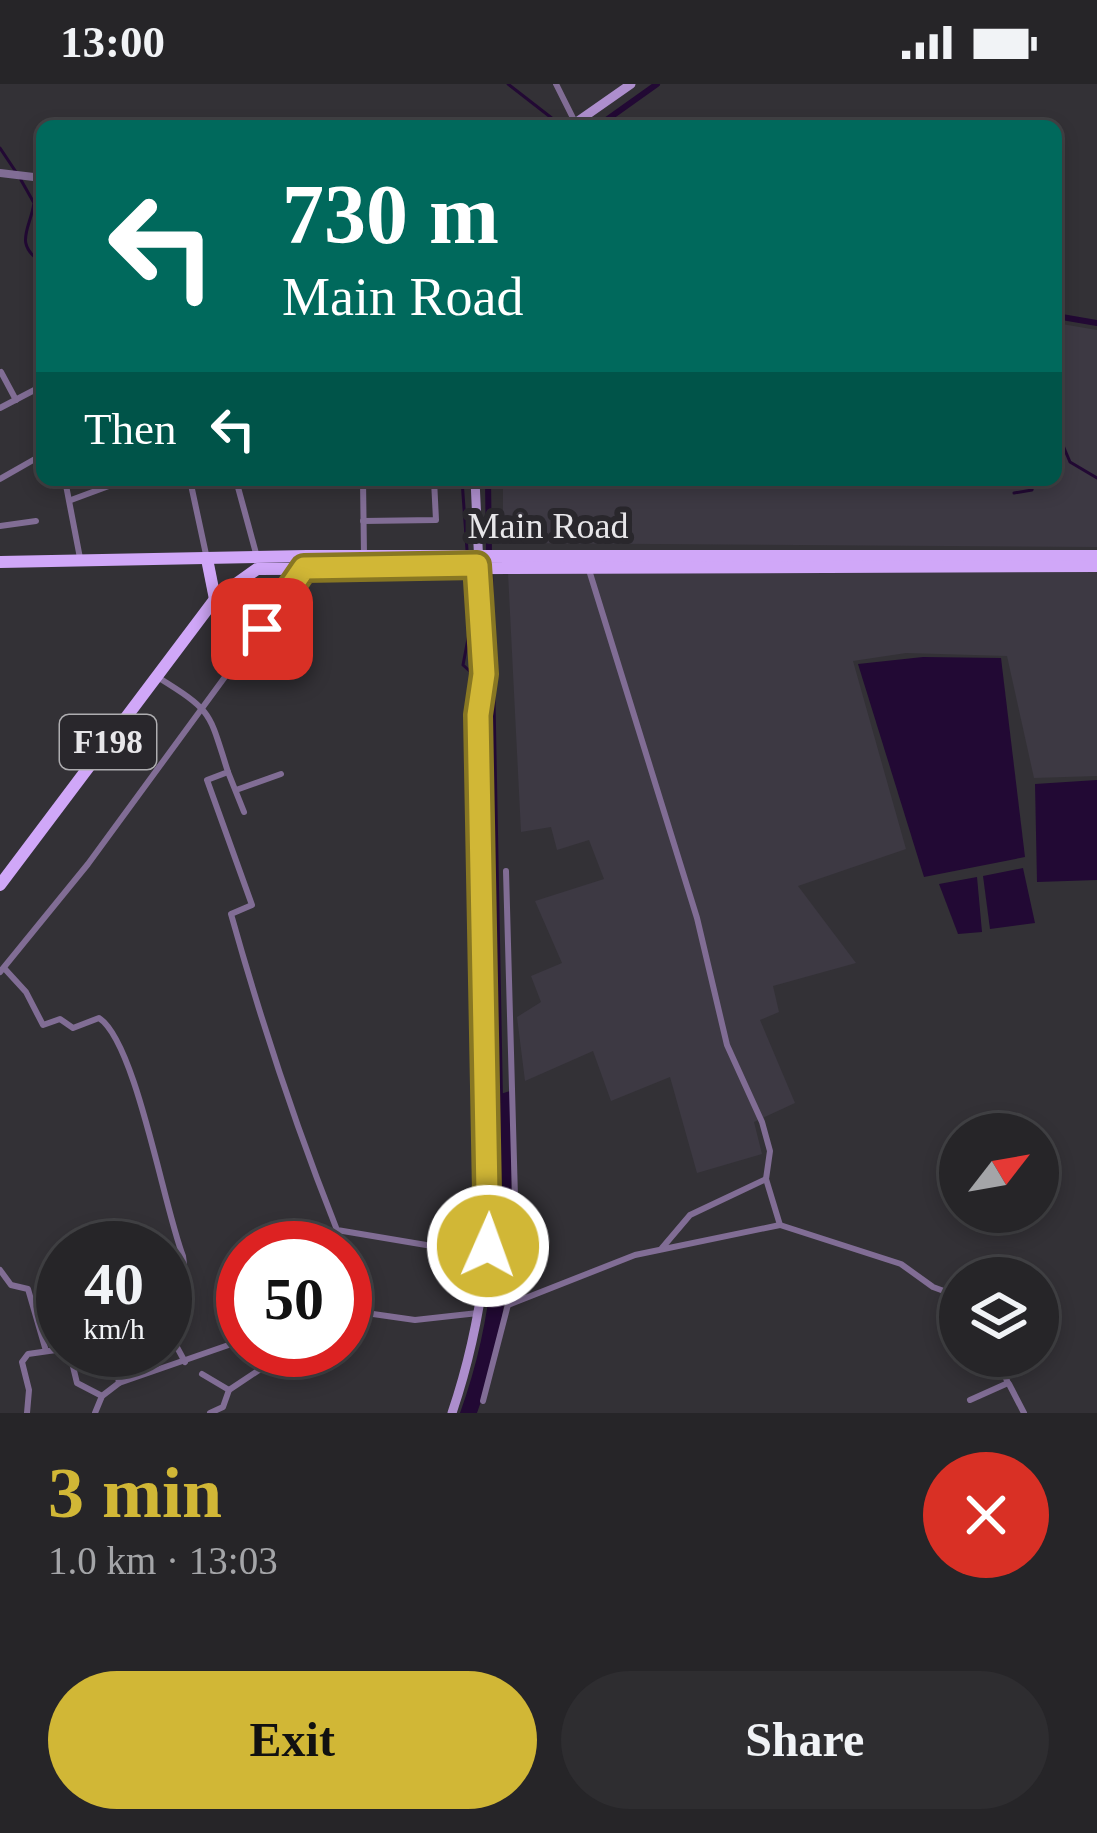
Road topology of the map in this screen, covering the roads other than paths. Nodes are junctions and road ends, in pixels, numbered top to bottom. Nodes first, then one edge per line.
1 (556, 84) edge
2 (631, 84) edge
3 (571, 120) edge
4 (579, 120) edge
5 (0, 173) edge
6 (36, 177) edge
7 (1, 372) edge
8 (36, 389) edge
9 (16, 400) junction
10 (0, 408) edge
11 (36, 458) edge
12 (0, 479) edge
13 (67, 486) edge
14 (85, 486) edge
15 (109, 486) edge
16 (191, 486) edge
17 (238, 486) edge
18 (363, 486) edge
19 (434, 486) edge
20 (476, 486) edge
21 (87, 494) junction
22 (71, 500) junction
23 (36, 521) dead end
24 (363, 521) junction
25 (0, 526) edge
26 (257, 557) junction
27 (207, 559) junction
28 (484, 560) junction
29 (1097, 561) edge
30 (0, 562) edge
31 (81, 562) junction
32 (364, 562) junction
33 (968, 562) junction
34 (587, 565) junction
35 (304, 568) junction
36 (215, 599) junction
37 (156, 676) junction
38 (203, 708) junction
39 (228, 772) junction
40 (281, 774) dead end
41 (236, 790) junction
42 (244, 812) dead end
43 (506, 871) dead end
44 (0, 885) edge
45 (2, 970) edge
46 (766, 1179) junction
47 (173, 1221) edge
48 (780, 1225) junction
49 (662, 1248) junction
50 (0, 1270) edge
51 (939, 1289) edge
52 (483, 1300) junction
53 (508, 1305) junction
54 (480, 1313) junction
55 (372, 1314) edge
56 (36, 1317) edge
57 (36, 1353) edge
58 (202, 1374) dead end
59 (75, 1377) edge
60 (118, 1377) edge
61 (140, 1377) edge
62 (248, 1377) edge
63 (1005, 1377) edge
64 (1008, 1383) junction
65 (119, 1384) junction
66 (229, 1390) junction
67 (102, 1396) junction
68 (970, 1400) dead end
69 (483, 1401) dead end
70 (27, 1413) edge
71 (94, 1413) edge
72 (210, 1413) edge
73 (452, 1413) edge
74 (1024, 1413) edge

1 - 3 street
2 - 4 main road
5 - 6 street
7 - 9 street
8 - 9 street
9 - 10 street
11 - 12 street
13 - 22 street
14 - 21 street
15 - 21 street
16 - 27 street
17 - 26 street
18 - 24 street
19 - 24 street
20 - 28 main road
21 - 22 street
22 - 31 street
23 - 25 street
24 - 32 street
26 - 27 main road, Main Road
26 - 32 main road, Main Road
27 - 31 main road, Main Road
27 - 36 main road
28 - 32 main road, Main Road
28 - 33 main road, Main Road
28 - 34 main road, Main Road
28 - 52 main road
29 - 33 main road, Main Road
30 - 31 main road, Main Road
32 - 35 main road, Main Road
33 - 34 main road, Main Road
34 - 46 street
35 - 36 main road, Main Road / F198
35 - 38 street
36 - 37 main road, F198
37 - 38 street
37 - 44 main road, F198
38 - 39 street
38 - 45 street
39 - 41 street
39 - 52 street
40 - 41 street
41 - 42 street
43 - 53 street
45 - 47 street
46 - 48 street
46 - 49 street
48 - 49 street
48 - 51 street
49 - 53 street
50 - 56 street
52 - 54 main road
53 - 69 street
54 - 55 street
54 - 73 main road
57 - 70 street
58 - 66 street
59 - 67 street
60 - 65 street
61 - 65 street
62 - 66 street
63 - 64 street
64 - 68 street
64 - 74 street
65 - 67 street
66 - 72 street
67 - 71 street

